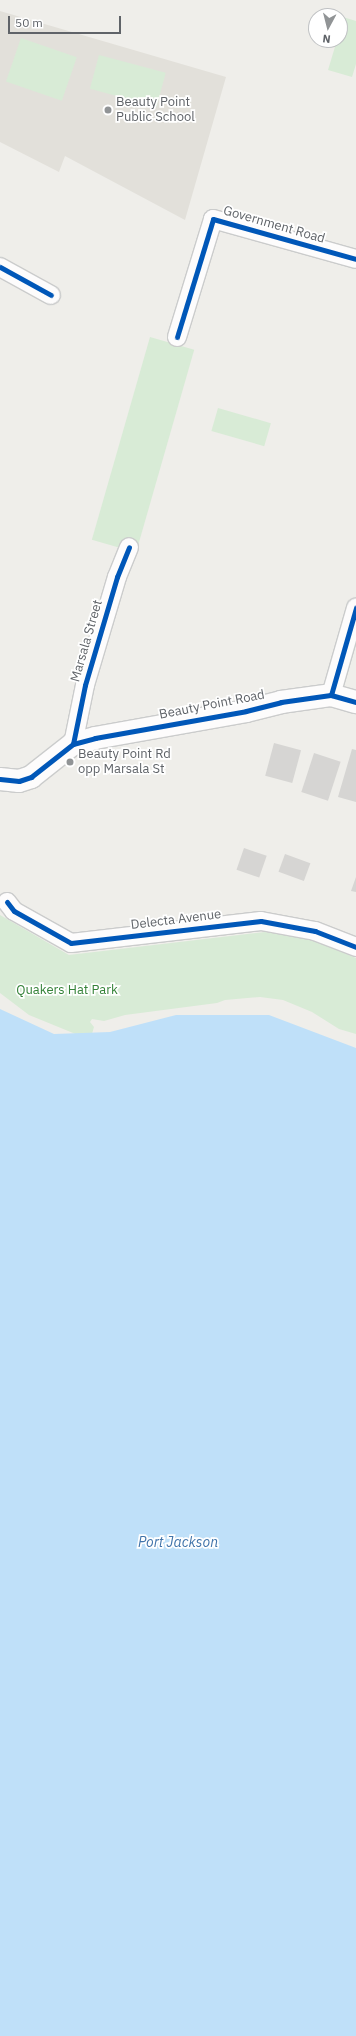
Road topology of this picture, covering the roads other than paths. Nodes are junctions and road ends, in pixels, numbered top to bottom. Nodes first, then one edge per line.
1 (356, 259) edge
2 (0, 267) edge
3 (51, 295) dead end
4 (177, 337) dead end
5 (128, 546) dead end
6 (356, 608) edge
7 (330, 695) junction
8 (356, 702) edge
9 (73, 744) junction
10 (0, 779) edge
11 (7, 902) dead end
12 (356, 947) edge

1 - 4 street, Government Road
2 - 3 street
5 - 9 street, Marsala Street
6 - 7 street
7 - 8 street, Beauty Point Road
7 - 9 street, Beauty Point Road
9 - 10 street
11 - 12 street, Delecta Avenue

